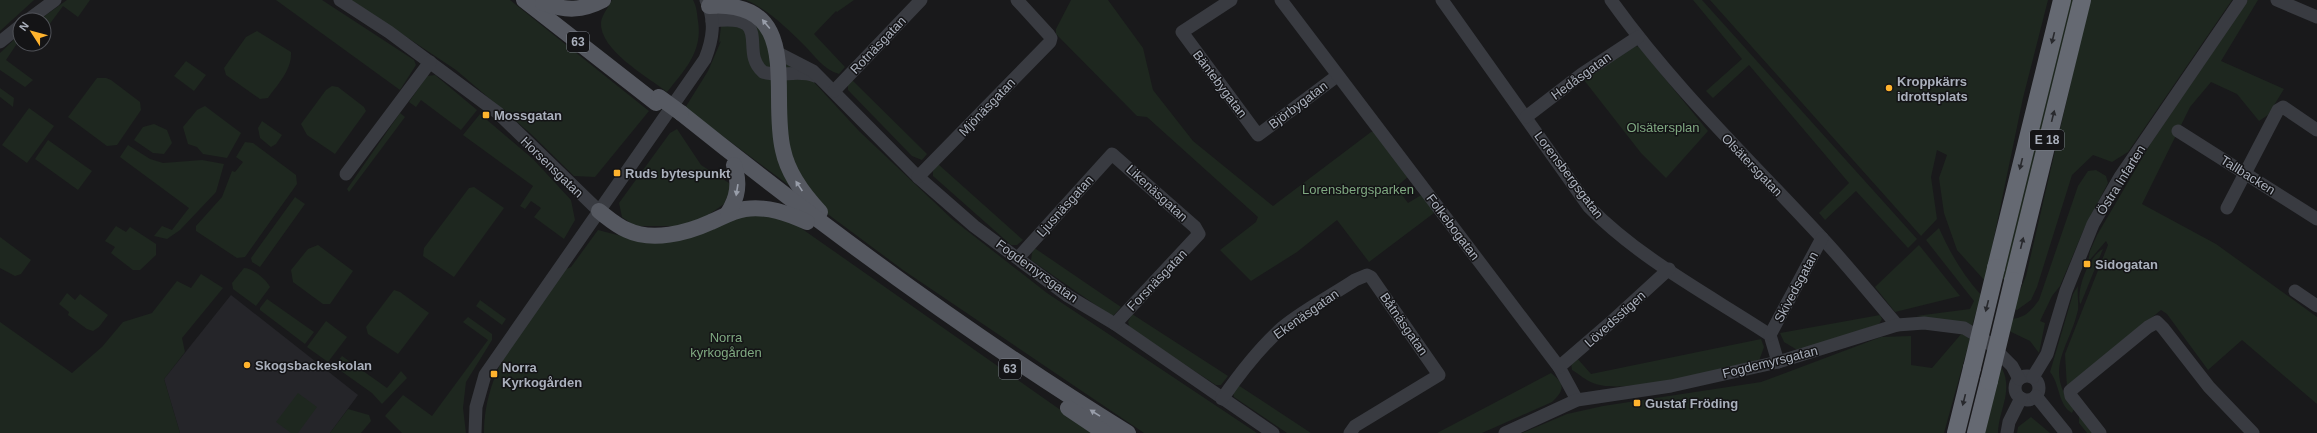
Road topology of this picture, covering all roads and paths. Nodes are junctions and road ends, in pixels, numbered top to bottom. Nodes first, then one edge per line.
1 (55, 0) edge
2 (340, 0) edge
3 (524, 0) edge
4 (603, 0) edge
5 (921, 0) edge
6 (1017, 0) edge
7 (1231, 0) edge
8 (1281, 0) edge
9 (1442, 0) edge
10 (1611, 0) edge
11 (2062, 0) edge
12 (2082, 0) edge
13 (2241, 0) edge
14 (2277, 0) edge
15 (541, 2) edge
16 (2296, 4) edge
17 (709, 9) edge
18 (39, 12) edge
19 (2317, 17) edge
20 (12, 32) edge
21 (1638, 37) junction
22 (0, 42) edge
23 (778, 53) junction
24 (430, 62) junction
25 (779, 74) junction
26 (1337, 76) junction
27 (824, 80) junction
28 (834, 91) junction
29 (657, 100) junction
30 (678, 116) junction
31 (1526, 117) junction
32 (2317, 130) edge
33 (2178, 131) dead end
34 (1258, 135) joint
35 (1112, 154) joint
36 (734, 165) junction
37 (2245, 172) junction
38 (346, 174) dead end
39 (918, 177) junction
40 (2227, 208) dead end
41 (599, 211) junction
42 (728, 213) junction
43 (2317, 219) edge
44 (807, 222) junction
45 (1199, 234) joint
46 (843, 237) junction
47 (1822, 238) junction
48 (1018, 258) junction
49 (1669, 269) junction
50 (1367, 275) joint
51 (2295, 291) dead end
52 (2317, 306) edge
53 (1115, 324) junction
54 (1897, 325) junction
55 (1770, 335) junction
56 (1778, 362) junction
57 (1559, 367) junction
58 (2033, 377) junction
59 (2019, 379) junction
60 (2036, 396) junction
61 (2021, 398) junction
62 (1222, 399) junction
63 (1577, 400) junction
64 (475, 433) edge
65 (1105, 433) edge
66 (1128, 433) edge
67 (1273, 433) edge
68 (1350, 433) edge
69 (1505, 433) edge
70 (1956, 433) edge
71 (1976, 433) edge
72 (2007, 433) edge
73 (2066, 433) edge
74 (2100, 433) edge
75 (2253, 433) edge

1 - 18 street
2 - 24 street, Horsensgatan
3 - 29 main road, 63
4 - 15 main road
5 - 28 street, Rotnäsgatan
6 - 39 street, Mjönäsgatan
7 - 34 street, Bäntebygatan
8 - 26 street, Folkebogatan
9 - 31 street, Lorensbergsgatan
10 - 21 street, Olsätersgatan
11 -> 70 highway, E 18, bridge
71 -> 12 highway, E 18, bridge
13 - 58 street, Östra Infarten
14 - 16 street
15 - 29 main road, 63
16 - 19 street
23 -> 17 main road
17 - 25 street
17 - 41 street
20 - 22 street
21 - 31 street, Hedåsgatan
21 - 47 street, Olsätersgatan
23 - 25 main road
23 - 27 street, Fogdemyrsgatan
24 - 38 street
24 - 41 street, Horsensgatan
25 - 27 street
46 -> 25 main road
26 - 34 street, Björbygatan
26 - 57 street, Folkebogatan
27 - 28 street, Fogdemyrsgatan
28 - 39 street, Fogdemyrsgatan
29 - 30 main road, 63
30 - 36 main road, 63
30 - 46 main road, 63
31 - 49 street, Lorensbergsgatan
32 - 37 street
33 - 37 street, Tallbacken
35 - 45 street, Likenäsgatan
35 - 48 street, Ljusnäsgatan
36 -> 42 main road
36 - 44 main road, 63
37 - 40 street
37 - 43 street, Tallbacken
39 - 48 street, Fogdemyrsgatan
41 - 42 main road
41 - 64 street
42 - 44 main road
44 - 65 main road, 63
45 - 53 street, Forsnäsgatan
66 -> 46 main road, 63
47 - 54 street, Olsätersgatan
47 - 55 street, Skivedsgatan
48 - 53 street, Fogdemyrsgatan
49 - 55 street, Lorensbergsgatan
49 - 57 street, Lövedsstigen
50 - 62 street, Ekenäsgatan
50 - 68 street, Båtnäsgatan
51 - 52 street
53 - 62 street, Fogdemyrsgatan
54 - 56 street, Fogdemyrsgatan
54 - 59 street, Fogdemyrsgatan
55 - 56 street
56 - 63 street, Fogdemyrsgatan
57 - 63 street, Folkebogatan
58 - 59 street
58 - 60 street
59 - 61 street
60 - 61 street
60 - 73 street
61 - 72 street
62 - 67 street, Fogdemyrsgatan
63 - 69 street, Fogdemyrsgatan
74 - 75 street

